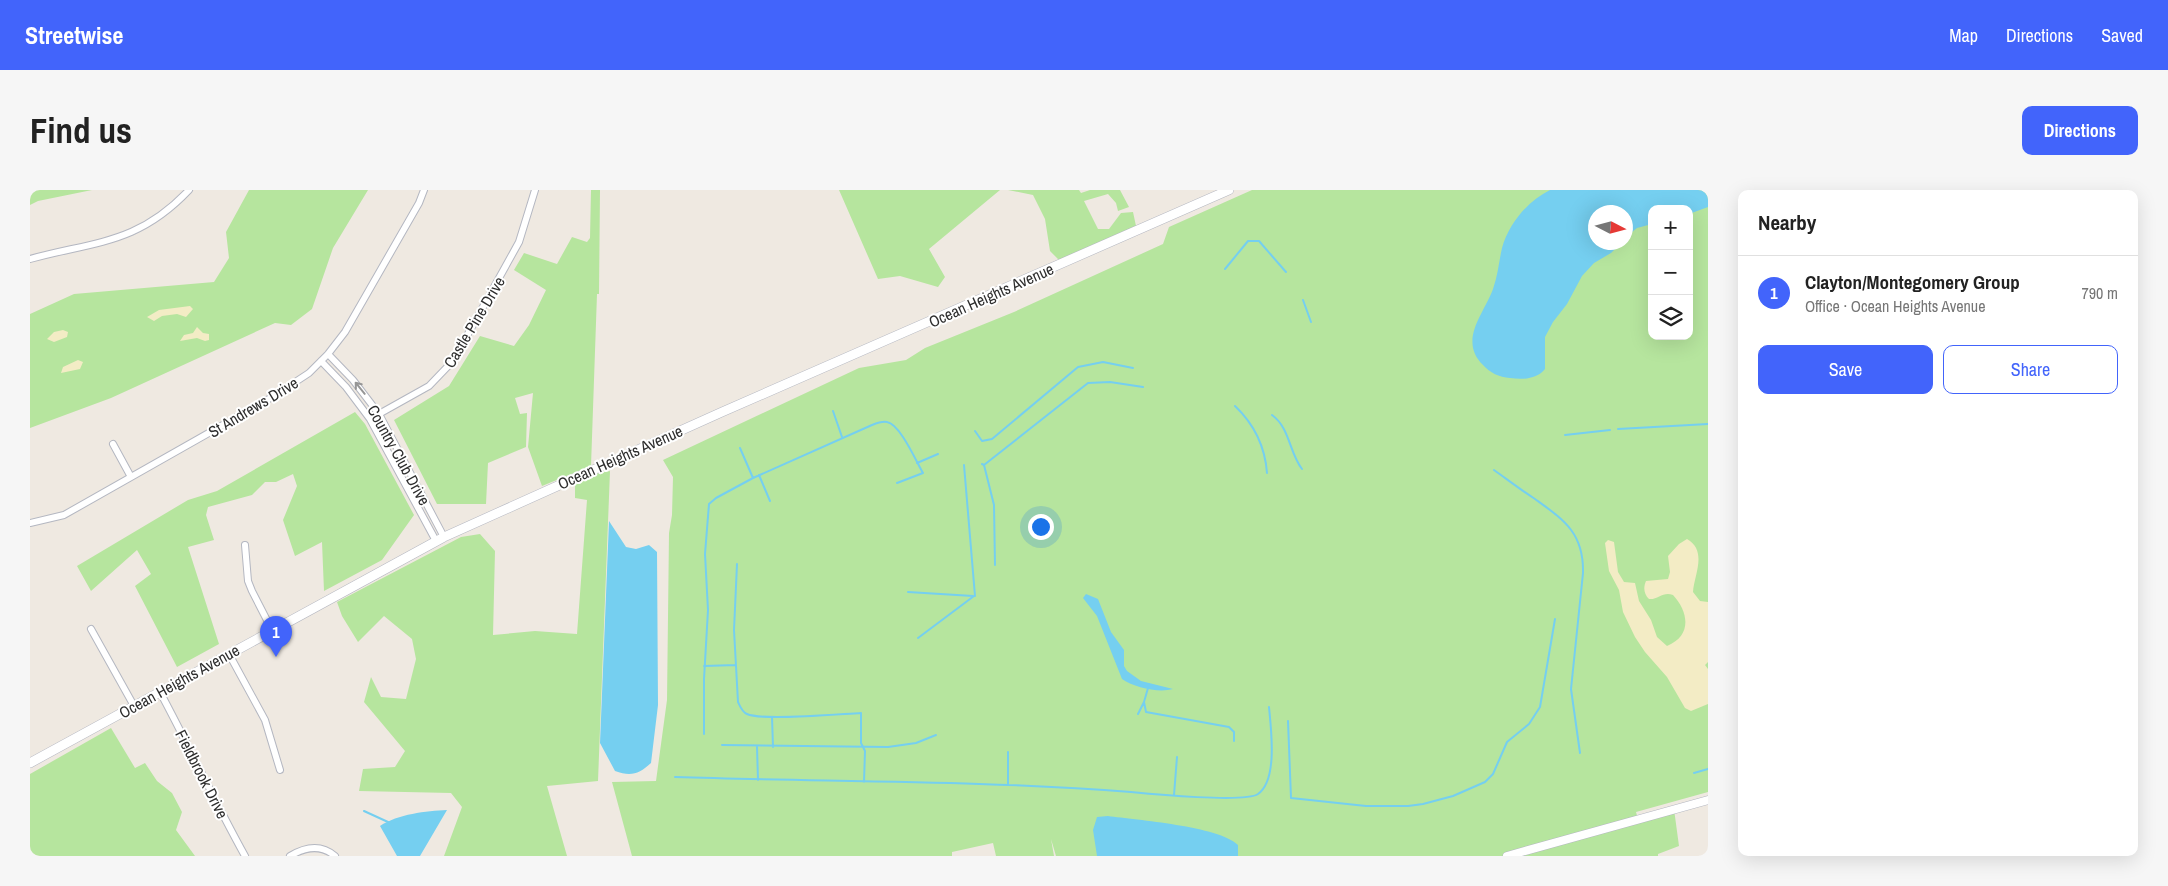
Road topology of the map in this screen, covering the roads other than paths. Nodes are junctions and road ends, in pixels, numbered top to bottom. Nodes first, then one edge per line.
1 (189, 190) edge
2 (424, 190) edge
3 (535, 190) edge
4 (1229, 190) edge
5 (30, 259) edge
6 (328, 354) junction
7 (320, 361) junction
8 (379, 414) junction
9 (370, 419) junction
10 (113, 444) dead end
11 (131, 477) junction
12 (30, 523) edge
13 (440, 539) junction
14 (245, 545) dead end
15 (91, 629) dead end
16 (272, 630) junction
17 (229, 654) junction
18 (160, 692) junction
19 (134, 706) junction
20 (30, 763) edge
21 (280, 770) dead end
22 (1708, 800) edge
23 (245, 856) edge
24 (290, 856) edge
25 (335, 856) edge
26 (1507, 856) edge

1 - 5 street
2 - 6 street, St Andrews Drive
3 - 8 street, Castle Pine Drive
4 - 13 main road, Ocean Heights Avenue
6 - 7 street, St Andrews Drive
8 -> 6 street, Country Club Drive
7 - 9 street, Country Club Drive
7 - 11 street, St Andrews Drive
8 - 9 street, Castle Pine Drive
8 - 13 street, Country Club Drive
9 - 13 street, Country Club Drive
10 - 11 street
11 - 12 street, St Andrews Drive
13 - 16 main road, Ocean Heights Avenue
14 - 16 street
15 - 19 street
16 - 17 main road, Ocean Heights Avenue
17 - 18 main road, Ocean Heights Avenue
17 - 21 street
18 - 19 main road, Ocean Heights Avenue
18 - 23 street, Fieldbrook Drive
19 - 20 main road, Ocean Heights Avenue
22 - 26 street
24 - 25 street

